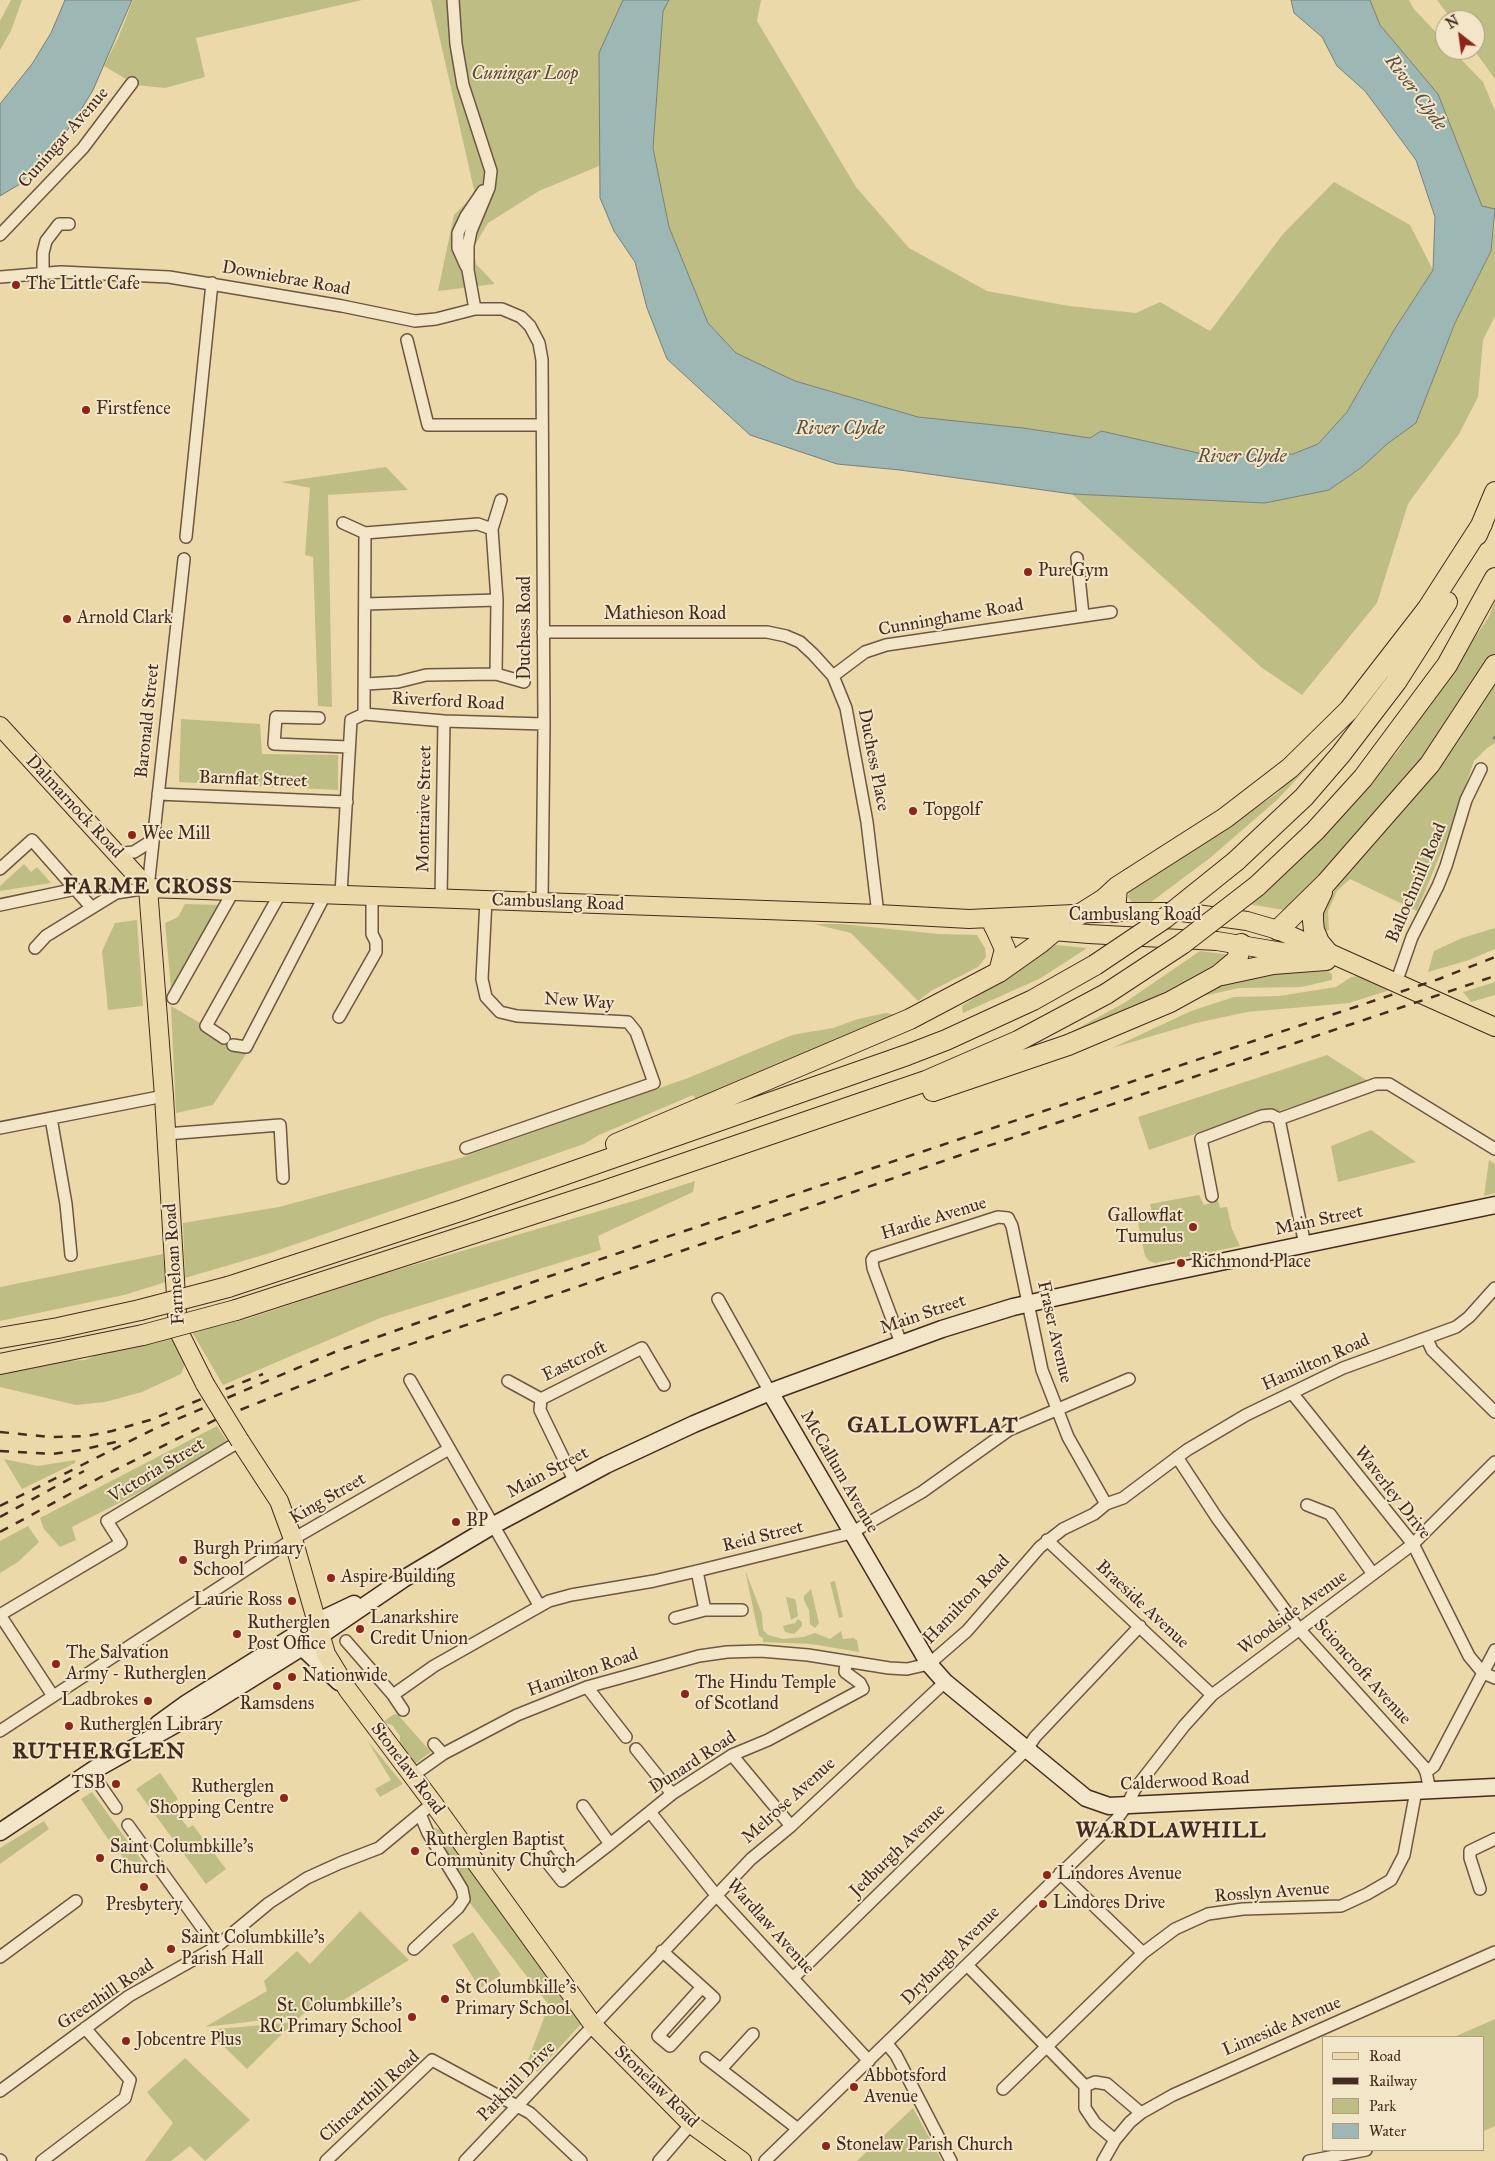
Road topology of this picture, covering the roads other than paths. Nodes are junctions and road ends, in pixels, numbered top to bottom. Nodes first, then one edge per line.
1 (453, 0) edge
2 (132, 83) dead end
3 (70, 224) dead end
4 (0, 235) edge
5 (43, 273) junction
6 (0, 277) edge
7 (212, 283) junction
8 (475, 309) junction
9 (407, 340) dead end
10 (542, 353) joint
11 (542, 425) junction
12 (1495, 492) edge
13 (501, 500) dead end
14 (343, 523) dead end
15 (1482, 524) junction
16 (492, 529) junction
17 (365, 533) junction
18 (186, 537) dead end
19 (184, 558) dead end
20 (1078, 558) dead end
21 (1495, 578) edge
22 (497, 600) junction
23 (365, 604) junction
24 (1111, 612) dead end
25 (1082, 615) junction
26 (543, 632) junction
27 (786, 636) joint
28 (1495, 665) edge
29 (496, 674) junction
30 (833, 676) junction
31 (524, 682) dead end
32 (366, 684) junction
33 (364, 714) junction
34 (319, 718) dead end
35 (444, 721) junction
36 (544, 724) junction
37 (0, 726) edge
38 (349, 747) junction
39 (1481, 769) dead end
40 (158, 794) junction
41 (347, 802) junction
42 (153, 840) junction
43 (113, 850) junction
44 (0, 869) edge
45 (1326, 883) junction
46 (1117, 887) junction
47 (148, 888) junction
48 (76, 890) junction
49 (234, 890) junction
50 (281, 892) junction
51 (334, 894) junction
52 (372, 895) junction
53 (441, 898) junction
54 (486, 900) junction
55 (542, 903) junction
56 (0, 905) edge
57 (92, 908) junction
58 (1116, 912) junction
59 (878, 914) junction
60 (1077, 916) junction
61 (1212, 916) junction
62 (969, 919) junction
63 (995, 927) junction
64 (1278, 930) junction
65 (1053, 932) junction
66 (1141, 937) junction
67 (1245, 944) junction
68 (35, 948) dead end
69 (1327, 956) junction
70 (999, 972) junction
71 (1219, 975) junction
72 (1396, 983) junction
73 (173, 998) dead end
74 (339, 1017) dead end
75 (1495, 1027) edge
76 (164, 1096) junction
77 (51, 1118) junction
78 (1278, 1119) junction
79 (0, 1128) edge
80 (166, 1134) junction
81 (466, 1148) dead end
82 (1495, 1149) edge
83 (283, 1178) dead end
84 (1212, 1196) dead end
85 (1495, 1205) edge
86 (463, 1210) junction
87 (1006, 1217) joint
88 (1304, 1245) junction
89 (412, 1253) junction
90 (71, 1254) dead end
91 (1495, 1288) edge
92 (718, 1299) dead end
93 (1028, 1304) junction
94 (0, 1338) edge
95 (1426, 1339) junction
96 (901, 1343) junction
97 (0, 1364) edge
98 (1129, 1379) dead end
99 (410, 1380) dead end
100 (508, 1382) dead end
101 (664, 1384) dead end
102 (770, 1392) junction
103 (1292, 1393) junction
104 (541, 1399) junction
105 (1056, 1409) junction
106 (1495, 1412) edge
107 (240, 1441) junction
108 (449, 1449) junction
109 (1177, 1457) junction
110 (1495, 1462) edge
111 (575, 1482) junction
112 (1106, 1504) junction
113 (1307, 1504) dead end
114 (492, 1526) junction
115 (850, 1533) junction
116 (293, 1539) junction
117 (1047, 1540) junction
118 (1413, 1544) junction
119 (697, 1571) junction
120 (1373, 1574) junction
121 (540, 1605) junction
122 (705, 1610) junction
123 (742, 1610) dead end
124 (675, 1618) dead end
125 (1140, 1626) junction
126 (318, 1629) junction
127 (1299, 1629) junction
128 (346, 1640) dead end
129 (303, 1648) junction
130 (1495, 1650) edge
131 (846, 1662) junction
132 (929, 1664) junction
133 (1483, 1672) junction
134 (1495, 1678) edge
135 (945, 1682) junction
136 (587, 1687) junction
137 (348, 1690) junction
138 (393, 1695) junction
139 (1212, 1695) junction
140 (53, 1696) junction
141 (403, 1710) dead end
142 (0, 1731) edge
143 (626, 1737) dead end
144 (434, 1744) dead end
145 (636, 1749) dead end
146 (1027, 1749) junction
147 (443, 1754) junction
148 (732, 1754) junction
149 (91, 1772) junction
150 (1426, 1772) junction
151 (412, 1776) junction
152 (1495, 1787) edge
153 (1423, 1790) junction
154 (672, 1794) junction
155 (1127, 1805) junction
156 (583, 1806) dead end
157 (116, 1808) dead end
158 (426, 1809) junction
159 (650, 1812) junction
160 (128, 1825) dead end
161 (791, 1826) junction
162 (0, 1832) edge
163 (1495, 1839) edge
164 (610, 1844) junction
165 (574, 1871) dead end
166 (1060, 1873) junction
167 (1480, 1888) dead end
168 (716, 1894) junction
169 (76, 1901) dead end
170 (216, 1947) junction
171 (414, 1949) dead end
172 (662, 1951) junction
173 (1495, 1952) edge
174 (1143, 1953) junction
175 (0, 1957) edge
176 (967, 1965) junction
177 (793, 1978) junction
178 (702, 1988) junction
179 (594, 2026) junction
180 (85, 2028) junction
181 (753, 2034) dead end
182 (887, 2044) junction
183 (1047, 2046) junction
184 (706, 2058) dead end
185 (869, 2061) junction
186 (721, 2069) junction
187 (1085, 2086) junction
188 (1003, 2089) dead end
189 (0, 2091) edge
190 (518, 2106) junction
191 (1141, 2113) junction
192 (691, 2124) junction
193 (798, 2129) junction
194 (1115, 2140) junction
195 (1361, 2151) edge
196 (42, 2161) edge
197 (326, 2161) edge
198 (465, 2161) edge
199 (582, 2161) edge
200 (659, 2161) edge
201 (742, 2161) edge
202 (765, 2161) edge
203 (951, 2161) edge
204 (1102, 2161) edge
205 (1309, 2161) edge

1 - 8 street
2 - 4 street, Cuningar Avenue
3 - 5 street
5 - 6 street, Downiebrae Road
5 - 7 street, Downiebrae Road
7 - 8 street, Downiebrae Road
7 - 18 street
8 - 10 street, Downiebrae Road
9 - 11 street
10 - 11 street, Duchess Road
11 - 26 street, Duchess Road
12 - 15 highway
13 - 16 street
14 - 17 street
15 - 46 highway
15 - 86 highway, bridge
16 - 17 street
16 - 22 street
17 - 23 street
19 - 40 street, Baronald Street
20 - 25 street
21 - 89 highway, bridge
22 - 23 street
22 - 29 street
23 - 32 street
24 - 25 street, Cunninghame Road
25 - 30 street, Cunninghame Road
26 - 27 street, Mathieson Road
26 - 36 street, Duchess Road
27 - 30 street, Duchess Place
28 - 45 highway
29 - 31 street
29 - 32 street
30 - 59 street, Duchess Place
32 - 33 street
33 - 35 street, Riverford Road
33 - 38 street, Riverford Road
34 - 38 street
35 - 36 street, Riverford Road
35 - 53 street, Montraive Street
36 - 55 street, Duchess Road
37 - 43 main road, Dalmarnock Road
38 - 41 street
39 - 72 street, Ballochmill Road
40 - 41 street, Barnflat Street
40 - 42 street, Baronald Street
41 - 51 street
42 - 43 street
42 - 47 street, Baronald Street
43 - 47 main road, Dalmarnock Road
44 - 48 street
45 - 64 highway
45 - 69 highway
46 - 58 highway
46 - 60 highway
47 - 49 main road, Cambuslang Road
47 - 57 street
47 - 76 main road, Farmeloan Road
48 - 56 street
48 - 57 street
49 - 50 main road, Cambuslang Road
49 - 73 street
50 - 51 main road, Cambuslang Road
50 - 51 street
51 - 52 main road, Cambuslang Road
52 - 53 main road, Cambuslang Road
52 - 74 street
53 - 54 main road, Cambuslang Road
54 - 55 main road, Cambuslang Road
54 - 81 street, New Way
55 - 59 main road, Cambuslang Road
57 - 68 street
58 - 60 main road, Cambuslang Road
58 - 61 main road, Cambuslang Road
58 - 66 main road
59 - 62 main road, Cambuslang Road
60 - 62 main road, Cambuslang Road
60 - 65 main road
61 - 64 main road, Cambuslang Road
61 - 67 main road
62 - 63 main road, Cambuslang Road
63 - 65 main road, Cambuslang Road
63 - 70 highway
64 - 67 main road
64 - 69 main road, Cambuslang Road
65 - 66 main road, Cambuslang Road
65 - 70 highway
66 - 67 main road, Cambuslang Road
67 - 69 main road, Cambuslang Road
67 - 71 highway
69 - 71 highway
69 - 72 main road, Cambuslang Road
70 - 86 highway
71 - 89 highway
72 - 75 main road, Cambuslang Road
76 - 77 street
76 - 80 main road, Farmeloan Road
77 - 79 street
77 - 90 street
78 - 82 street
78 - 84 street
78 - 88 street
80 - 83 street
80 - 107 main road, Farmeloan Road, bridge
85 - 88 main road, Main Street
86 - 94 highway, bridge
87 - 93 street, Fraser Avenue
87 - 96 street, Hardie Avenue
88 - 93 main road, Main Street
89 - 97 highway, bridge
91 - 95 street, Hamilton Road
92 - 102 street, McCallum Avenue
93 - 96 main road, Main Street
93 - 105 street, Fraser Avenue
95 - 103 street, Hamilton Road
95 - 106 street
96 - 102 main road, Main Street
98 - 105 street, Reid Street
99 - 108 street
100 - 104 street
101 - 104 street, Eastcroft
102 - 111 main road, Main Street
102 - 115 main road, McCallum Avenue
103 - 109 street, Hamilton Road
103 - 118 street, Waverley Drive
104 - 111 street, Eastcroft
105 - 112 street, Fraser Avenue
105 - 115 street, Reid Street
107 - 116 main road, Farmeloan Road
107 - 140 street, Victoria Street
108 - 114 street
108 - 116 street, King Street
109 - 112 street, Hamilton Road
109 - 127 street, Scioncroft Avenue
110 - 118 street, Woodside Avenue
111 - 114 main road, Main Street
112 - 117 street, Hamilton Road
113 - 120 street
114 - 121 street
114 - 126 main road, Main Street
115 - 119 street, Reid Street
115 - 132 main road, McCallum Avenue
116 - 126 main road, Farmeloan Road
116 - 140 street, King Street
117 - 125 street, Braeside Avenue
117 - 132 street, Hamilton Road
118 - 120 street, Woodside Avenue
118 - 133 street, Waverley Drive
119 - 121 street, Reid Street
119 - 122 street
120 - 127 street, Woodside Avenue
121 - 138 street, Reid Street
122 - 123 street
122 - 124 street
125 - 139 street, Braeside Avenue
125 - 146 street, Jedburgh Avenue
126 - 129 main road, Main Street
126 - 137 main road, Stonelaw Road
126 - 149 main road, Main Street
127 - 139 street, Woodside Avenue
127 - 150 street, Scioncroft Avenue
128 - 138 street
129 - 137 main road
129 - 149 main road, Main Street
130 - 133 street
131 - 132 street, Hamilton Road
131 - 136 street, Hamilton Road
131 - 148 street, Dunard Road
132 - 135 main road, Calderwood Road
133 - 134 street
133 - 150 street
135 - 146 main road, Calderwood Road
135 - 161 street, Melrose Avenue
136 - 143 street
136 - 147 street, Hamilton Road
137 - 151 main road, Stonelaw Road
138 - 141 street
139 - 155 street, Woodside Avenue
140 - 142 street, King Street
144 - 147 street
145 - 154 street
146 - 155 main road, Calderwood Road
146 - 177 street, Jedburgh Avenue
147 - 151 street, Hamilton Road
148 - 154 street, Dunard Road
148 - 161 street
149 - 157 street
149 - 162 main road, Main Street
150 - 153 street, Scioncroft Avenue
151 - 158 main road, Stonelaw Road
152 - 153 main road, Calderwood Road
153 - 155 main road, Calderwood Road
153 - 174 street, Rosslyn Avenue
154 - 159 street, Dunard Road
155 - 166 street, Dryburgh Avenue
156 - 164 street
158 - 170 street, Greenhill Road
158 - 171 street
158 - 179 main road, Stonelaw Road
159 - 164 street, Dunard Road
159 - 168 street, Wardlaw Avenue
160 - 170 street
161 - 168 street, Melrose Avenue
163 - 167 street
164 - 165 street, Dunard Road
166 - 174 street
166 - 176 street, Dryburgh Avenue
168 - 172 street, Melrose Avenue
168 - 177 street, Wardlaw Avenue
169 - 175 street
170 - 180 street, Greenhill Road
172 - 178 street
172 - 179 street, Melrose Avenue
173 - 191 street, Limeside Avenue
174 - 183 street, Rosslyn Avenue
176 - 182 street, Dryburgh Avenue
176 - 183 street
177 - 185 street, Wardlaw Avenue
178 - 178 street
179 - 190 street, Parkhill Drive
179 - 192 main road, Stonelaw Road
180 - 189 street, Greenhill Road
180 - 196 street
181 - 186 street
182 - 185 street, Dryburgh Avenue
182 - 203 street
183 - 187 street
183 - 188 street, Rosslyn Avenue
184 - 186 street
185 - 193 street, Dryburgh Avenue
186 - 193 street
187 - 191 street
187 - 194 street
190 - 197 street, Clincarthill Road
190 - 198 street, Parkhill Drive
190 - 199 street, Clincarthill Road
191 - 194 street, Limeside Avenue
192 - 200 street
192 - 201 main road, Stonelaw Road
193 - 202 street, Dryburgh Avenue
194 - 204 street, Limeside Avenue
195 - 205 street

